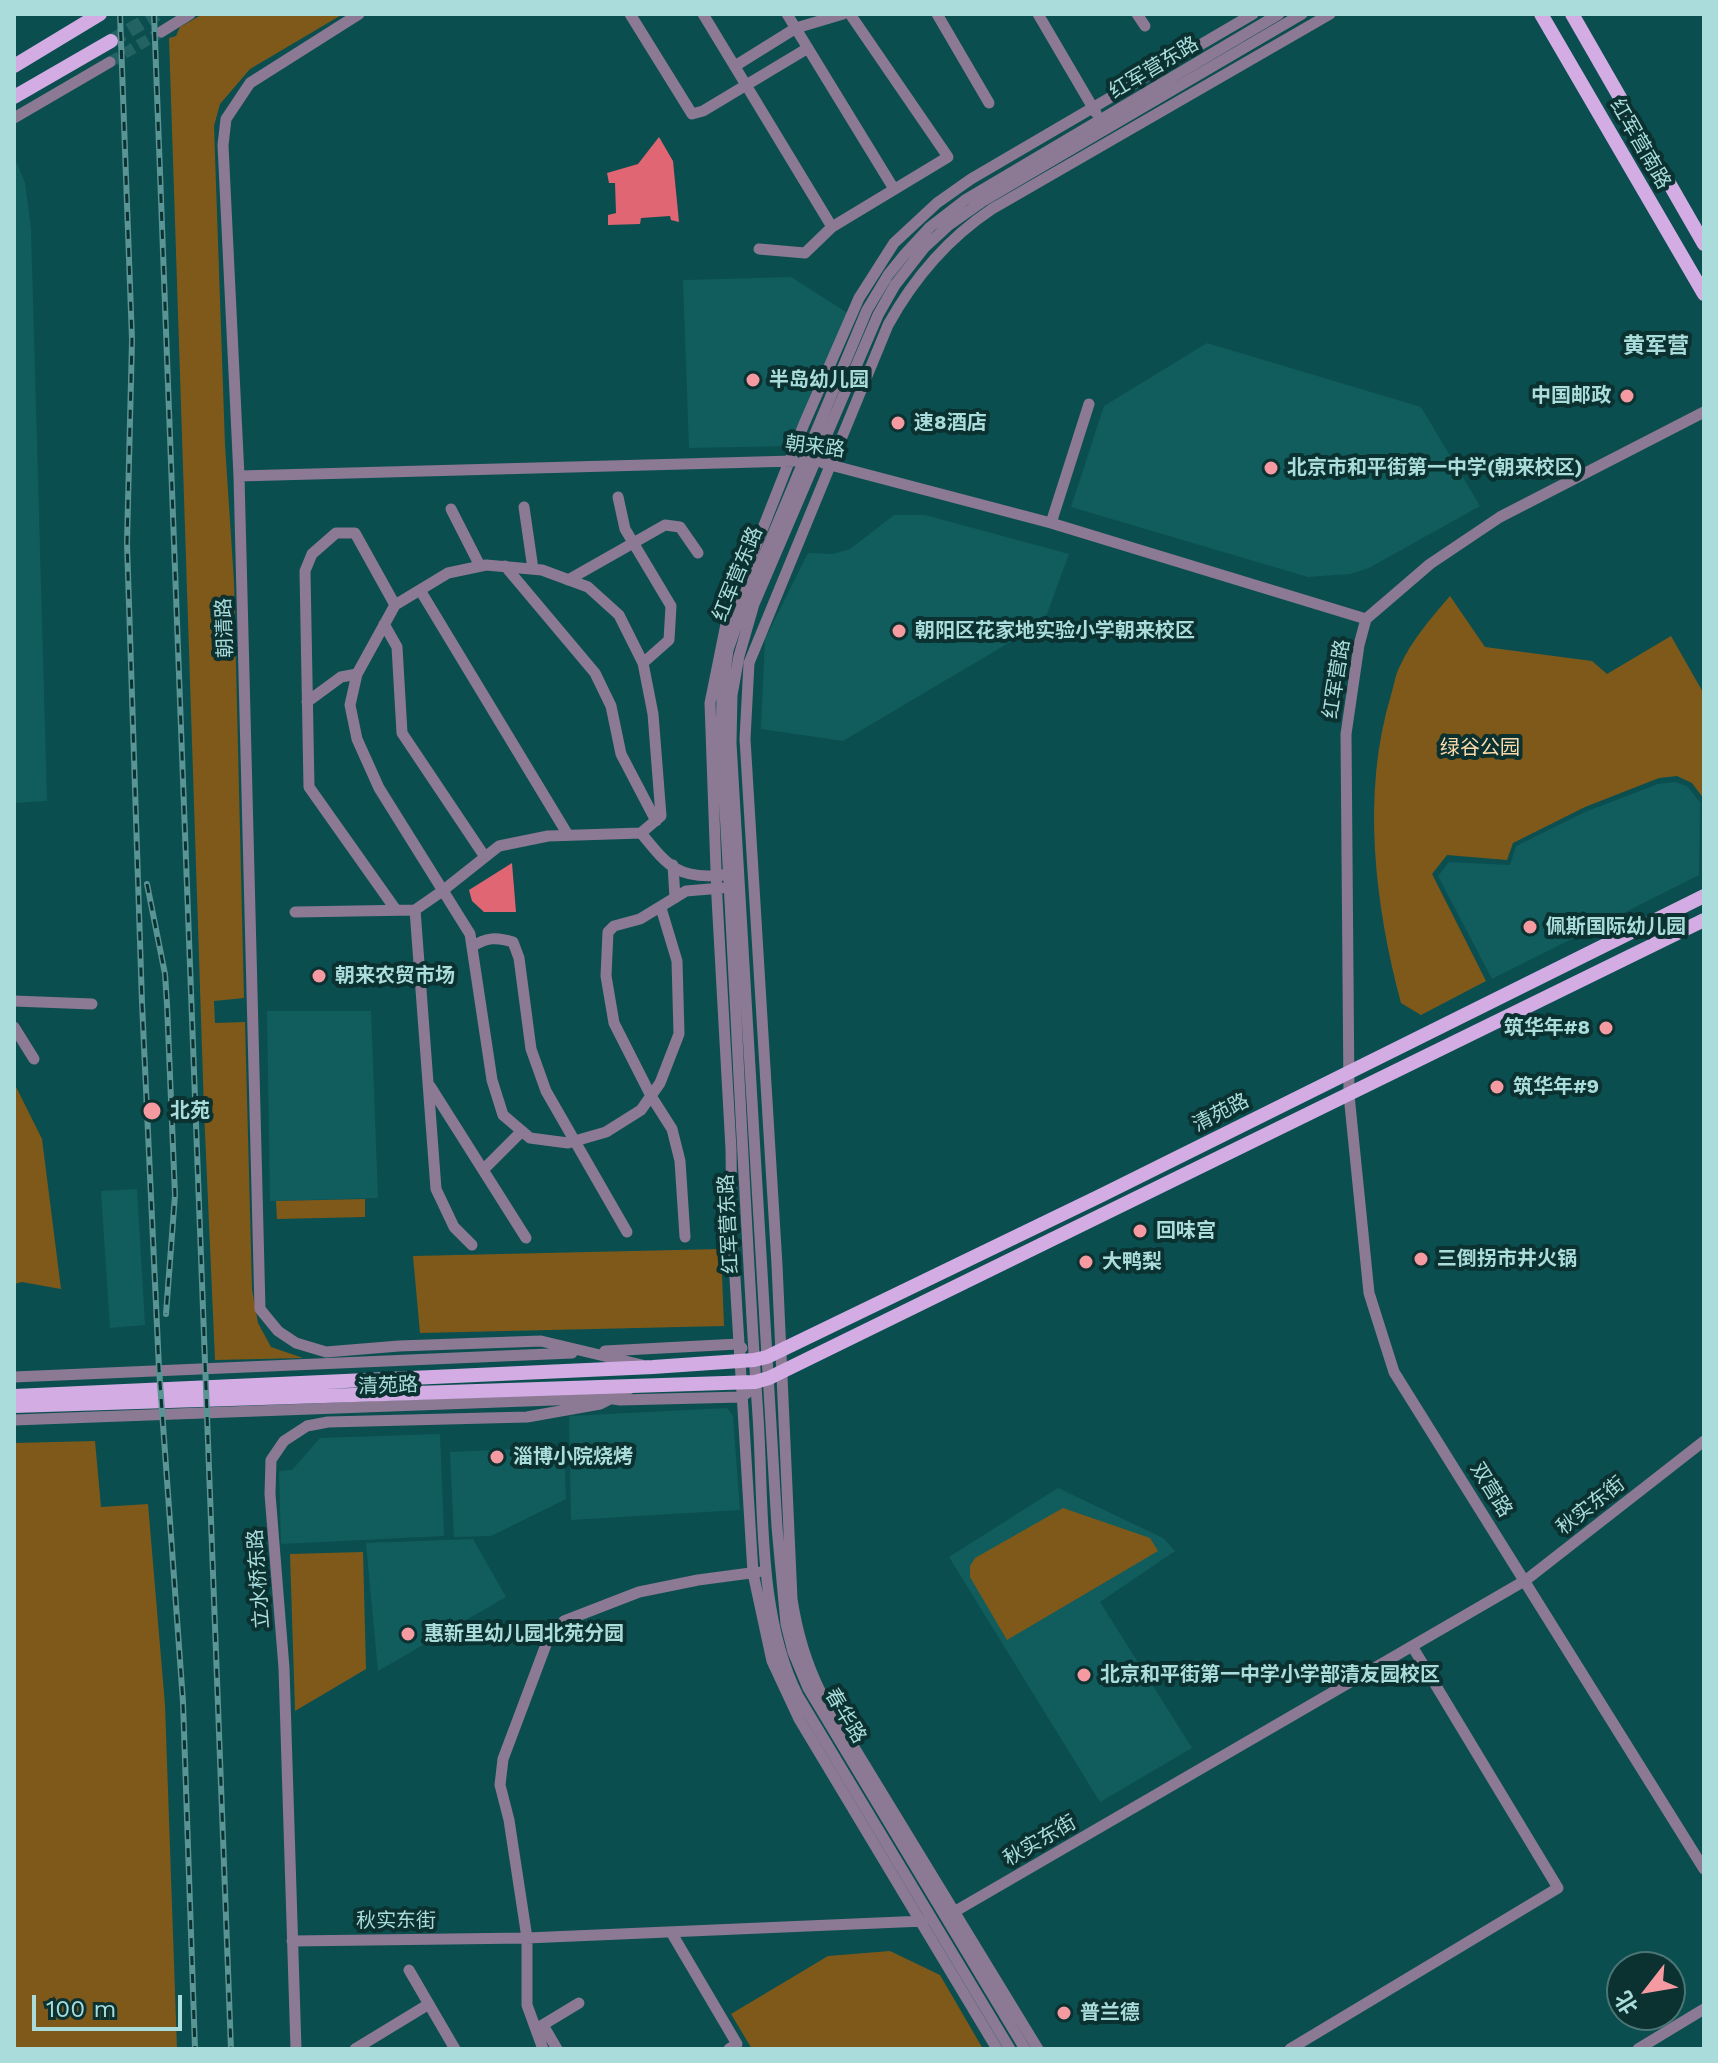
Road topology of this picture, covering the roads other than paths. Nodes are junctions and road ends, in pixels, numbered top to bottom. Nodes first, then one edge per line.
1 (100, 14) edge
2 (190, 14) edge
3 (359, 14) edge
4 (630, 14) edge
5 (703, 14) edge
6 (787, 14) edge
7 (843, 14) edge
8 (850, 14) edge
9 (937, 14) edge
10 (1038, 14) edge
11 (1137, 14) edge
12 (1253, 14) edge
13 (1279, 14) edge
14 (1302, 14) edge
15 (1330, 14) edge
16 (1541, 14) edge
17 (1572, 14) edge
18 (1145, 26) dead end
19 (796, 28) junction
20 (161, 32) tunnel mouth
21 (111, 41) tunnel mouth
22 (808, 48) junction
23 (110, 62) tunnel mouth
24 (14, 66) edge
25 (735, 66) junction
26 (746, 85) junction
27 (14, 97) edge
28 (989, 103) dead end
29 (1092, 107) junction
30 (14, 118) edge
31 (1103, 125) junction
32 (1112, 141) junction
33 (894, 189) junction
34 (832, 227) junction
35 (1704, 244) edge
36 (759, 249) dead end
37 (1704, 294) edge
38 (1089, 404) dead end
39 (1704, 412) edge
40 (790, 461) junction
41 (809, 462) junction
42 (830, 464) junction
43 (239, 476) junction
44 (618, 497) dead end
45 (524, 507) dead end
46 (451, 509) dead end
47 (1051, 523) junction
48 (634, 544) junction
49 (698, 553) dead end
50 (480, 566) junction
51 (505, 566) junction
52 (533, 569) junction
53 (568, 580) junction
54 (420, 590) junction
55 (395, 605) junction
56 (1366, 619) junction
57 (384, 624) junction
58 (643, 663) junction
59 (357, 674) junction
60 (307, 702) junction
61 (656, 821) junction
62 (641, 833) junction
63 (568, 835) junction
64 (485, 857) junction
65 (673, 865) junction
66 (734, 874) junction
67 (754, 877) junction
68 (716, 882) junction
69 (734, 887) junction
70 (441, 892) junction
71 (1704, 896) edge
72 (675, 898) junction
73 (661, 908) junction
74 (396, 910) junction
75 (415, 910) junction
76 (295, 912) dead end
77 (1704, 920) edge
78 (472, 947) junction
79 (14, 1001) edge
80 (92, 1004) dead end
81 (14, 1027) edge
82 (34, 1059) dead end
83 (1349, 1071) junction
84 (428, 1083) junction
85 (1349, 1095) junction
86 (651, 1096) junction
87 (522, 1131) junction
88 (577, 1141) junction
89 (483, 1170) junction
90 (627, 1232) dead end
91 (685, 1237) dead end
92 (526, 1238) dead end
93 (472, 1245) dead end
94 (740, 1345) junction
95 (590, 1352) junction
96 (760, 1357) junction
97 (653, 1367) junction
98 (14, 1377) edge
99 (758, 1382) junction
100 (638, 1385) junction
101 (14, 1396) edge
102 (607, 1398) junction
103 (14, 1406) edge
104 (14, 1420) edge
105 (1704, 1441) edge
106 (767, 1571) junction
107 (753, 1573) junction
108 (1526, 1580) junction
109 (1412, 1646) junction
110 (1704, 1869) edge
111 (944, 1918) junction
112 (920, 1920) junction
113 (671, 1932) junction
114 (527, 1938) junction
115 (292, 1941) junction
116 (409, 1970) dead end
117 (579, 2003) dead end
118 (429, 2004) junction
119 (1704, 2009) edge
120 (540, 2027) junction
121 (296, 2049) edge
122 (355, 2049) edge
123 (455, 2049) edge
124 (543, 2049) edge
125 (557, 2049) edge
126 (729, 2049) edge
127 (997, 2049) edge
128 (1010, 2049) edge
129 (1025, 2049) edge
130 (1038, 2049) edge
131 (1290, 2049) edge
132 (1638, 2049) edge

1 - 24 main road
2 - 20 street
3 - 43 street, 朝清路
4 - 26 street
5 - 25 street
6 - 19 street
7 - 19 street
8 - 33 street
9 - 28 street
10 - 29 street
11 - 18 street
12 - 29 street
13 - 31 street, 红军营东路
14 - 31 street, 红军营东路
15 - 32 street
16 - 37 main road, 红军营南路
17 - 35 main road, 红军营南路
19 - 22 street
19 - 25 street
21 - 27 main road
22 - 26 street
22 - 33 street
23 - 30 street
25 - 26 street
26 - 34 street
29 - 31 street
29 - 40 street
31 - 32 street
31 - 41 street, 红军营东路
32 - 42 street
33 - 34 street
34 - 36 street
38 - 47 street
39 - 56 street, 红军营路
40 - 41 street, 朝来路
40 - 43 street, 朝来路
40 - 68 street
41 - 42 street, 朝来路
41 - 66 street, 红军营东路
42 - 47 street, 朝来路
42 - 67 street
43 - 95 street, 朝清路
44 - 48 street
45 - 52 street
46 - 50 street
47 - 56 street, 朝来路
48 - 49 street
48 - 53 street
48 - 58 street
50 - 51 street
50 - 54 street
51 - 52 street
51 - 61 street
52 - 53 street
53 - 58 street
54 - 55 street
54 - 63 street
55 - 57 street
55 - 60 street
56 - 83 street, 红军营路
57 - 59 street
57 - 64 street
58 - 61 street
59 - 60 street
59 - 70 street
60 - 74 street
61 - 62 street
62 - 63 street
62 - 65 street
63 - 64 street
64 - 70 street
65 - 68 street
65 - 72 street
66 - 67 street
66 - 68 street
66 - 69 street, 红军营东路
67 - 69 street
67 - 96 street
68 - 69 street
68 - 72 street
68 - 94 street
69 - 96 street, 红军营东路
70 - 75 street
70 - 78 street
71 - 83 main road, 清苑路
72 - 73 street
73 - 86 street
73 - 86 street
74 - 75 street
74 - 76 street
75 - 84 street
77 - 85 main road, 清苑路
78 - 87 street
78 - 88 street
79 - 80 street
81 - 82 street
83 - 85 street, 红军营路
83 - 96 main road, 清苑路
84 - 89 street
84 - 93 street
85 - 99 main road, 清苑路
85 - 108 street, 双营路
86 - 88 street
86 - 91 street
87 - 88 street
87 - 89 street
88 - 90 street
89 - 92 street
94 - 95 street, 清苑路
94 - 96 street
95 - 97 street
95 - 98 street, 清苑路
96 - 97 main road, 清苑路
96 - 99 street
96 - 99 street, 春华路
97 - 101 main road, 清苑路
99 - 100 main road, 清苑路
99 - 102 street, 清苑路
99 - 106 street, 春华路
99 - 107 street
99 - 111 street, 春华路
100 - 102 street
100 - 103 main road, 清苑路
102 - 104 street, 清苑路
102 - 115 street, 立水桥东路
105 - 108 street, 秋实东街
106 - 107 street
106 - 111 street, 春华路
107 - 112 street
107 - 114 street
108 - 109 street, 秋实东街
108 - 110 street, 双营路
109 - 111 street, 秋实东街
109 - 131 street
111 - 112 street, 秋实东街
111 - 128 street, 春华路
111 - 129 street, 春华路
111 - 130 street
112 - 113 street, 秋实东街
112 - 127 street
113 - 114 street, 秋实东街
113 - 126 street
114 - 115 street, 秋实东街
114 - 120 street
115 - 121 street, 立水桥东路
116 - 118 street
117 - 120 street
118 - 122 street
118 - 123 street
119 - 132 street
120 - 124 street
120 - 125 street

